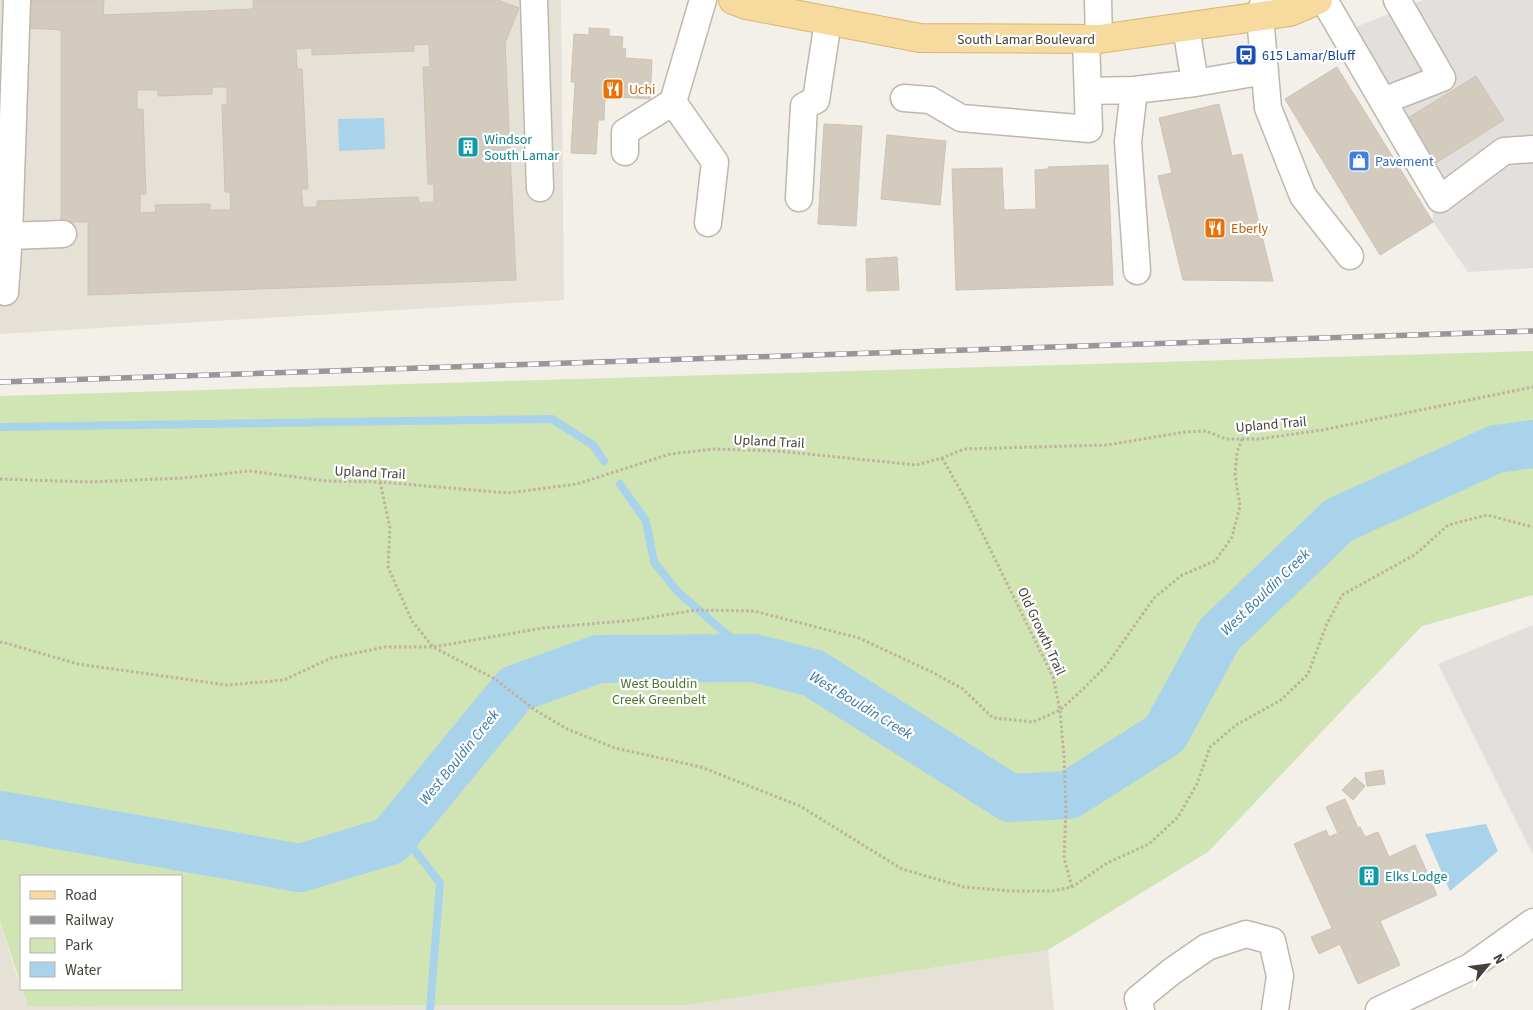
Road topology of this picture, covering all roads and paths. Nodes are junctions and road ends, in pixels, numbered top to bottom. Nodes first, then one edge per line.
1 (17, 0) edge
2 (534, 0) edge
3 (703, 0) edge
4 (733, 0) edge
5 (1098, 0) edge
6 (1318, 0) edge
7 (1324, 0) edge
8 (1397, 0) edge
9 (1262, 8) edge
10 (828, 21) junction
11 (1186, 27) junction
12 (1092, 39) junction
13 (1265, 71) junction
14 (1195, 84) junction
15 (1134, 90) junction
16 (1088, 91) junction
17 (904, 98) dead end
18 (1383, 101) junction
19 (674, 102) junction
20 (1533, 149) edge
21 (624, 152) dead end
22 (540, 188) dead end
23 (799, 198) dead end
24 (708, 223) dead end
25 (63, 234) dead end
26 (8, 236) junction
27 (1350, 256) dead end
28 (1137, 271) dead end
29 (4, 292) dead end
30 (1533, 387) edge
31 (1242, 439) junction
32 (942, 458) junction
33 (0, 479) edge
34 (380, 482) junction
35 (1533, 527) edge
36 (0, 643) edge
37 (433, 647) junction
38 (1060, 710) junction
39 (1072, 887) junction
40 (1533, 922) edge
41 (1141, 1010) edge
42 (1275, 1010) edge
43 (1379, 1010) edge

1 - 26 street
2 - 22 street
3 - 19 street
4 - 10 main road, South Lamar Boulevard
5 - 12 street
6 - 9 main road, South Lamar Boulevard
7 - 18 street
8 - 18 street
9 - 11 main road, South Lamar Boulevard
9 - 13 street
10 - 12 main road, South Lamar Boulevard
10 - 23 street
11 - 12 main road, South Lamar Boulevard
11 - 14 street
12 - 16 street
13 - 14 street
13 - 27 street
14 - 15 street
15 - 16 street
15 - 28 street
16 - 17 street
18 - 20 street
19 - 21 street
19 - 24 street
25 - 26 street
26 - 29 street
30 - 31 path, Upland Trail
31 - 32 path, Upland Trail
31 - 38 path
32 - 34 path, Upland Trail
32 - 38 path, Old Growth Trail
33 - 34 path, Upland Trail
34 - 37 path
35 - 39 path
36 - 37 path
37 - 38 path
37 - 39 path
38 - 39 path, Old Growth Trail
40 - 43 street
41 - 42 street

